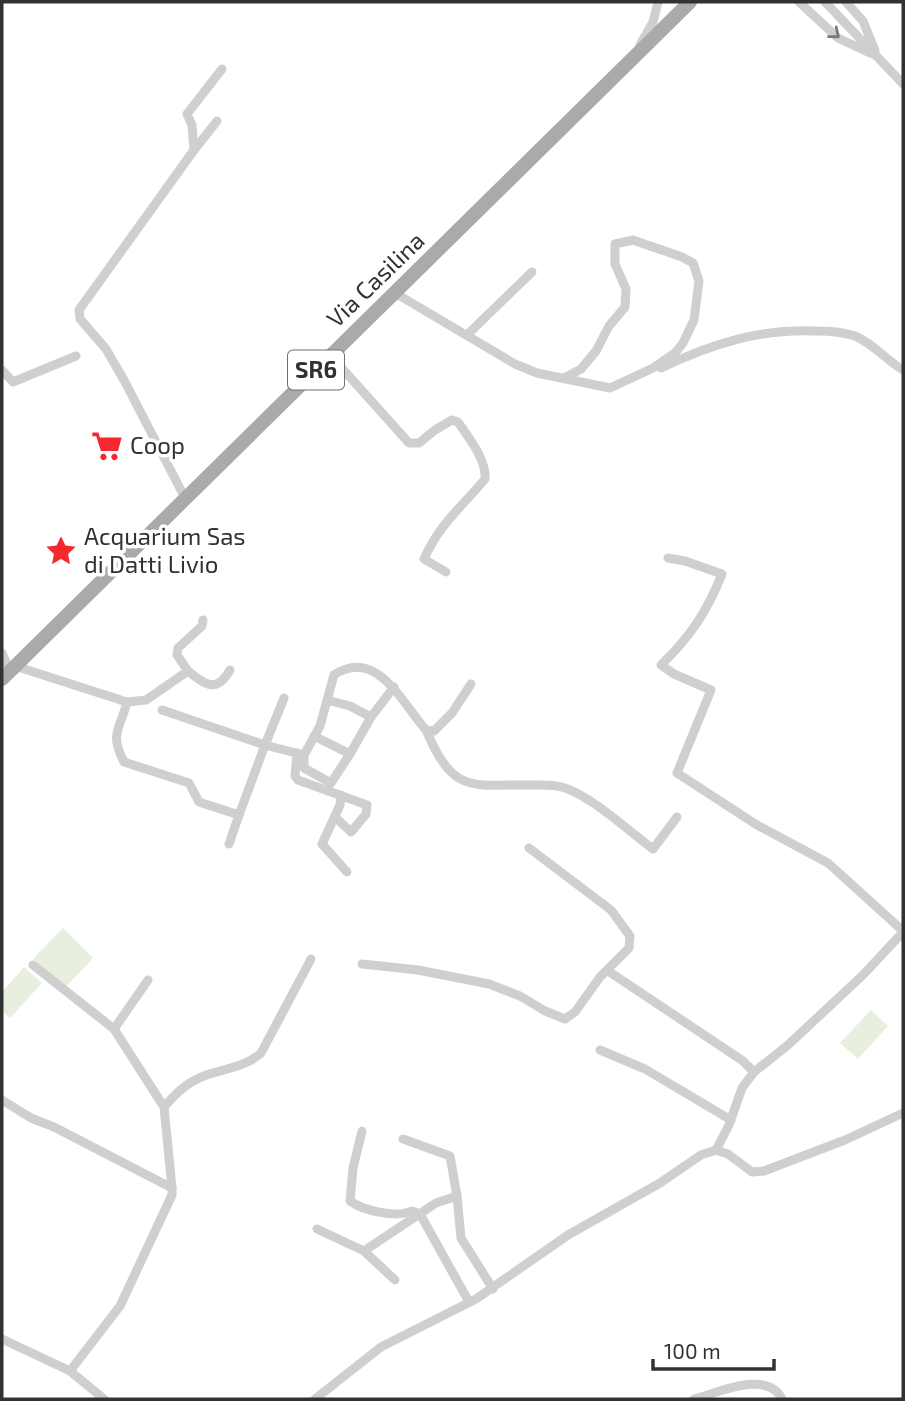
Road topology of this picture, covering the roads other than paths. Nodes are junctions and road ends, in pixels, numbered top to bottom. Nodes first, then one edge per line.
1 (658, 2) edge
2 (690, 2) edge
3 (799, 2) edge
4 (825, 2) edge
5 (846, 2) edge
6 (877, 56) junction
7 (631, 61) junction
8 (222, 69) dead end
9 (903, 84) edge
10 (217, 121) dead end
11 (194, 150) junction
12 (532, 272) dead end
13 (395, 293) junction
14 (467, 335) junction
15 (76, 356) dead end
16 (331, 356) junction
17 (2, 370) edge
18 (903, 370) edge
19 (647, 371) junction
20 (564, 378) junction
21 (186, 498) junction
22 (668, 558) dead end
23 (446, 572) dead end
24 (203, 620) dead end
25 (2, 653) edge
26 (230, 670) dead end
27 (188, 671) junction
28 (9, 672) edge
29 (471, 684) dead end
30 (394, 687) junction
31 (284, 698) dead end
32 (327, 700) junction
33 (127, 702) junction
34 (162, 710) dead end
35 (371, 717) junction
36 (426, 730) junction
37 (314, 736) junction
38 (265, 745) junction
39 (300, 754) junction
40 (350, 754) junction
41 (341, 795) junction
42 (239, 815) junction
43 (335, 817) junction
44 (677, 817) dead end
45 (229, 844) dead end
46 (529, 849) dead end
47 (347, 872) dead end
48 (903, 932) edge
49 (311, 960) dead end
50 (362, 964) dead end
51 (33, 965) dead end
52 (608, 971) junction
53 (148, 980) dead end
54 (114, 1029) junction
55 (600, 1050) dead end
56 (754, 1072) junction
57 (2, 1100) edge
58 (164, 1107) junction
59 (903, 1114) edge
60 (731, 1120) junction
61 (362, 1130) dead end
62 (403, 1139) dead end
63 (716, 1150) junction
64 (173, 1188) junction
65 (457, 1196) junction
66 (420, 1214) junction
67 (317, 1229) dead end
68 (364, 1251) junction
69 (395, 1280) dead end
70 (493, 1289) junction
71 (469, 1302) junction
72 (2, 1339) edge
73 (70, 1371) junction
74 (104, 1399) edge
75 (315, 1399) edge
76 (694, 1399) edge
77 (782, 1399) edge

1 - 7 street
2 - 7 main road, Via Casilina / SR6
3 -> 6 street
4 - 6 street
5 - 6 street
6 - 9 street
7 - 13 main road, Via Casilina / SR6
8 - 11 street
10 - 11 street
11 - 21 street
12 - 14 street
13 - 14 street
13 - 16 main road, Via Casilina / SR6
14 - 20 street
15 - 17 street
16 - 21 main road, Via Casilina / SR6
16 - 23 street
18 - 19 street
19 - 20 street
19 - 20 street
21 - 28 main road, Via Casilina / SR6
22 - 48 street
24 - 27 street
25 - 28 street
26 - 27 street
27 - 33 street
28 - 33 street
29 - 36 street
30 - 32 street
30 - 35 street
30 - 36 street
31 - 38 street
32 - 35 street
32 - 37 street
33 - 42 street
34 - 38 street
35 - 40 street
36 - 44 street
37 - 39 street
37 - 40 street
38 - 39 street
38 - 42 street
39 - 40 street
39 - 41 street
41 - 43 street
41 - 43 street
42 - 45 street
43 - 47 street
46 - 52 street
48 - 56 street
49 - 58 street
50 - 52 street
51 - 54 street
52 - 56 street
53 - 54 street
54 - 58 street
55 - 60 street
56 - 60 street
57 - 64 street
58 - 64 street
59 - 63 street
60 - 63 street
61 - 66 street
62 - 65 street
63 - 70 street
64 - 73 street
65 - 66 street
65 - 70 street
66 - 68 street
66 - 71 street
67 - 68 street
68 - 69 street
70 - 71 street
71 - 75 street
72 - 73 street
73 - 74 street
76 - 77 street

